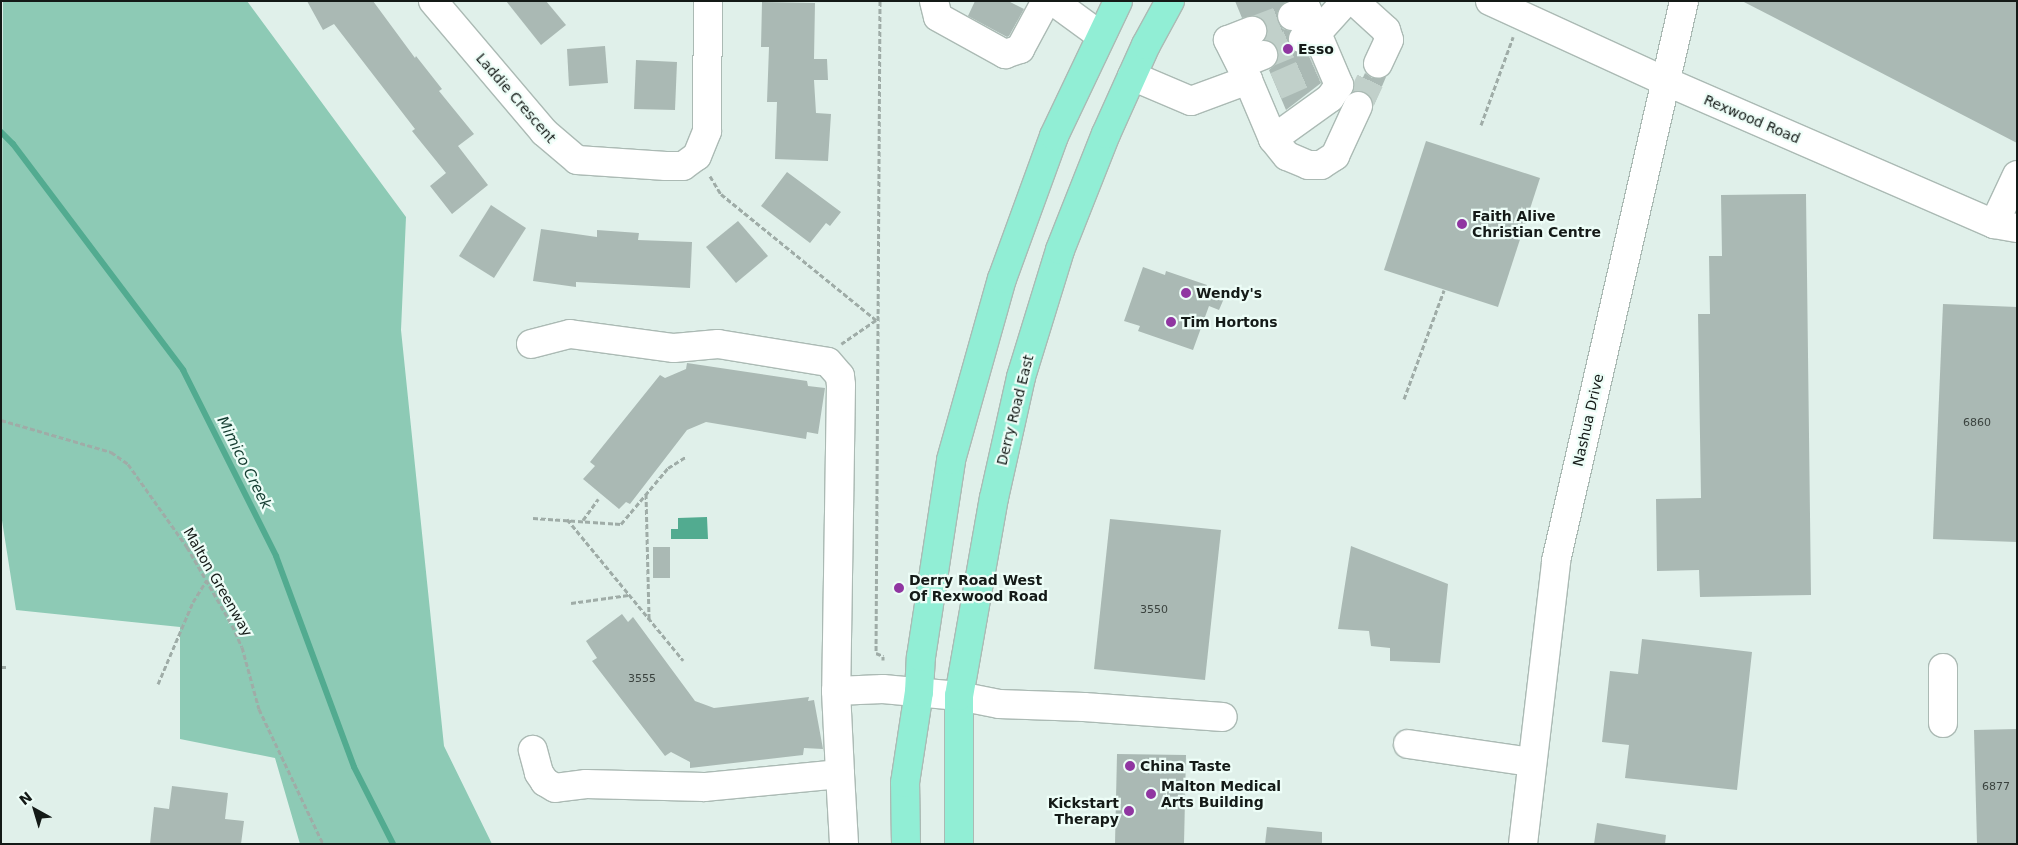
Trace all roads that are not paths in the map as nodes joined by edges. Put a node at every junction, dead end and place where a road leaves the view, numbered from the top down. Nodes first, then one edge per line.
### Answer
1 (433, 1) edge
2 (708, 1) edge
3 (934, 1) edge
4 (1046, 1) edge
5 (1053, 1) edge
6 (1118, 1) edge
7 (1170, 1) edge
8 (1346, 1) edge
9 (1354, 1) edge
10 (1490, 1) edge
11 (1684, 1) edge
12 (1101, 36) junction
13 (1378, 64) tunnel mouth
14 (1132, 76) junction
15 (1664, 81) junction
16 (1358, 106) tunnel mouth
17 (1273, 139) junction
18 (2017, 175) edge
19 (2005, 226) edge
20 (531, 344) dead end
21 (1943, 668) dead end
22 (836, 691) junction
23 (919, 692) junction
24 (959, 696) junction
25 (1223, 717) dead end
26 (1944, 723) dead end
27 (1408, 744) dead end
28 (533, 750) dead end
29 (1532, 762) junction
30 (840, 774) junction
31 (838, 844) edge
32 (844, 844) edge
33 (906, 844) edge
34 (959, 844) edge
35 (1523, 844) edge

1 - 2 street, Laddie Crescent
3 - 4 street
5 - 12 street
6 - 12 main road
7 - 14 main road, Derry Road East
8 - 17 street
9 - 13 street
10 - 15 street, Rexwood Road
11 - 15 street, Nashua Drive
12 - 23 main road
14 - 17 street
14 - 24 main road, Derry Road East
15 - 19 street, Rexwood Road
15 - 29 street, Nashua Drive
16 - 17 street
18 - 19 street
20 - 22 street
21 - 26 street
22 - 23 street
22 - 30 street
23 - 24 street
23 - 33 main road
24 - 25 street
24 - 34 main road, Derry Road East
27 - 29 street
28 - 30 street
29 - 35 street, Nashua Drive
30 - 32 street
31 - 32 street

